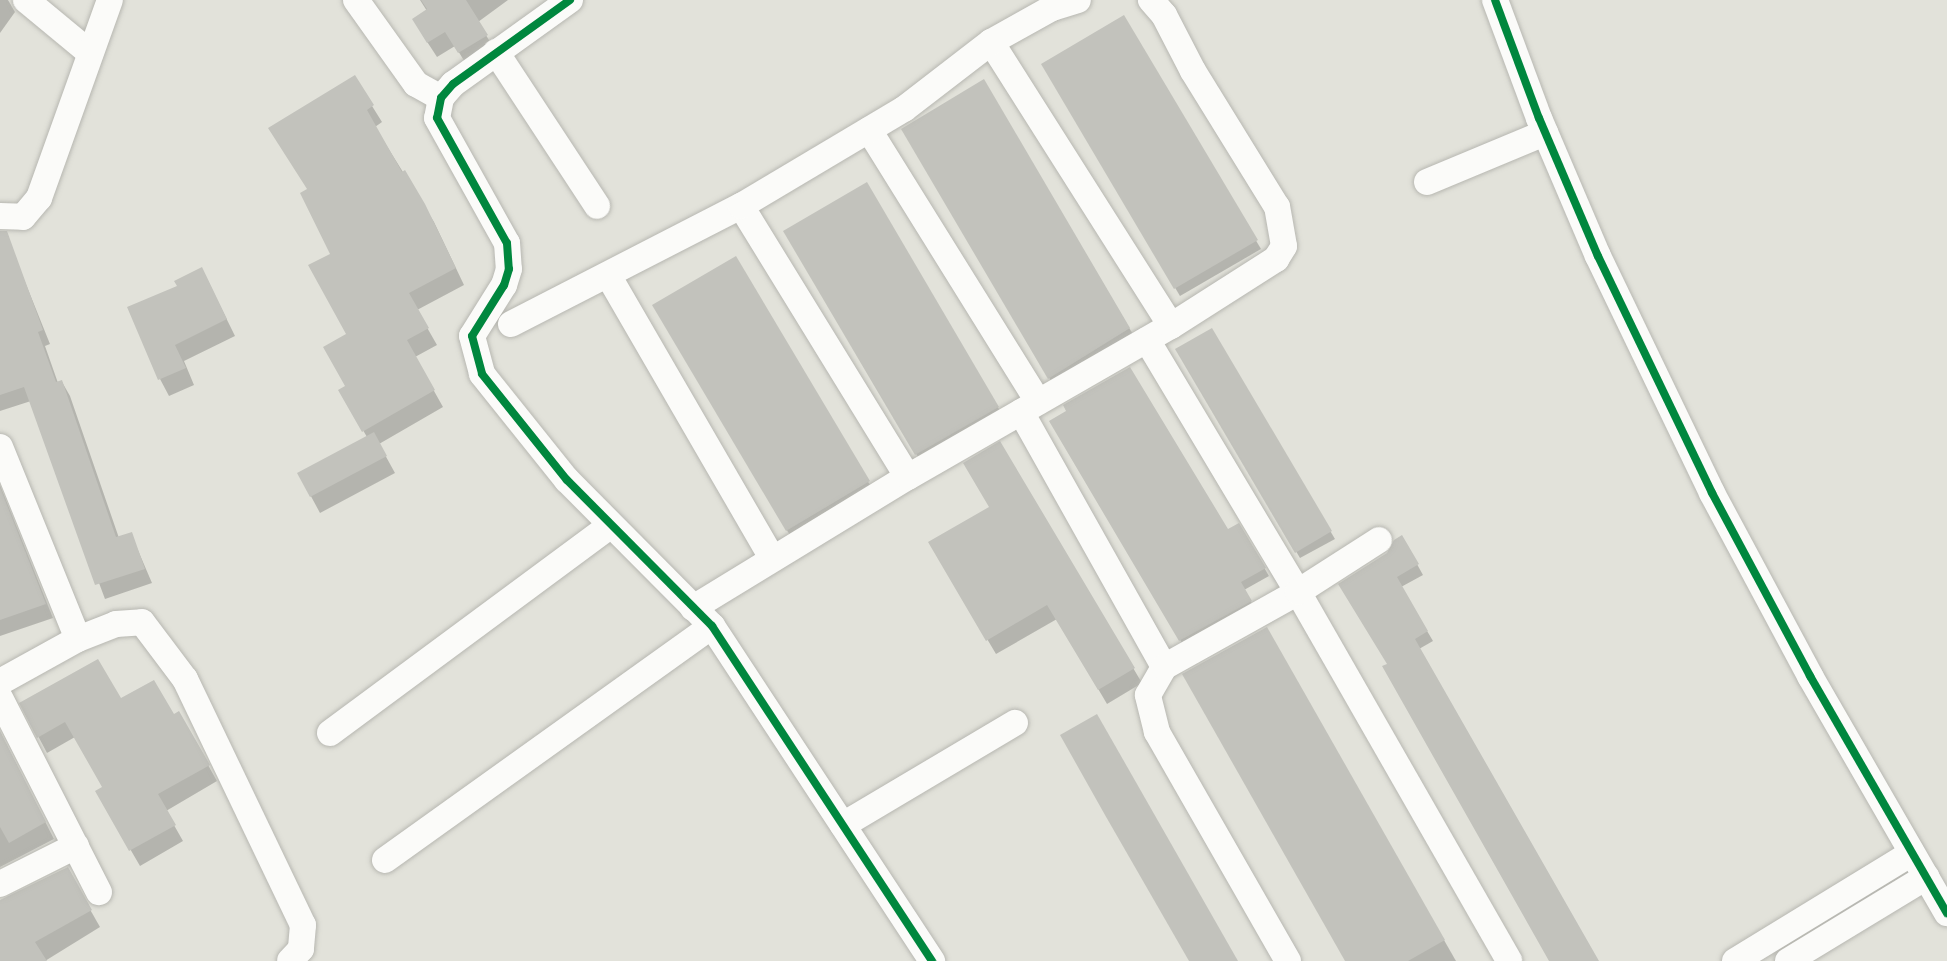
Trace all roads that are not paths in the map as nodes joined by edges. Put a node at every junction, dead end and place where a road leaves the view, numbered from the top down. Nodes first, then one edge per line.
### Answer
1 (26, 0) edge
2 (110, 0) edge
3 (356, 0) edge
4 (570, 0) edge
5 (1078, 0) edge
6 (1151, 0) edge
7 (1495, 0) edge
8 (1050, 4) edge
9 (991, 42) junction
10 (496, 52) junction
11 (90, 53) junction
12 (441, 98) junction
13 (869, 130) junction
14 (1545, 133) junction
15 (1427, 182) dead end
16 (597, 206) dead end
17 (741, 206) junction
18 (0, 216) edge
19 (608, 275) junction
20 (512, 324) dead end
21 (1171, 326) junction
22 (1147, 340) junction
23 (1029, 407) junction
24 (0, 447) edge
25 (908, 477) junction
26 (610, 526) junction
27 (1379, 540) dead end
28 (772, 558) junction
29 (1298, 592) junction
30 (693, 608) junction
31 (712, 626) junction
32 (78, 639) junction
33 (1164, 667) junction
34 (0, 682) edge
35 (0, 698) edge
36 (1015, 723) dead end
37 (330, 733) dead end
38 (843, 825) junction
39 (76, 846) junction
40 (1912, 853) junction
41 (385, 860) dead end
42 (1926, 877) junction
43 (0, 884) edge
44 (99, 892) dead end
45 (1947, 912) edge
46 (290, 961) edge
47 (932, 961) edge
48 (1288, 961) edge
49 (1509, 961) edge
50 (1735, 961) edge
51 (1788, 961) edge

1 - 11 street
2 - 11 street
3 - 12 street
4 - 10 street
5 - 8 street
6 - 21 street
7 - 14 street
8 - 9 street
9 - 13 street
9 - 21 street
10 - 12 street
10 - 16 street
11 - 18 street
12 - 26 street
13 - 17 street
13 - 23 street
14 - 15 street
14 - 40 street
17 - 19 street
17 - 25 street
19 - 20 street
19 - 28 street
21 - 22 street
22 - 23 street
22 - 29 street
23 - 25 street
23 - 33 street
24 - 32 street
25 - 28 street
26 - 30 street
26 - 37 street
27 - 29 street
28 - 30 street
29 - 33 street
29 - 49 street
30 - 31 street
31 - 38 street
31 - 41 street
32 - 34 street
32 - 46 street
33 - 48 street
35 - 39 street
36 - 38 street
38 - 47 street
39 - 43 street
39 - 44 street
40 - 42 street
40 - 50 street
42 - 45 street
42 - 51 street

